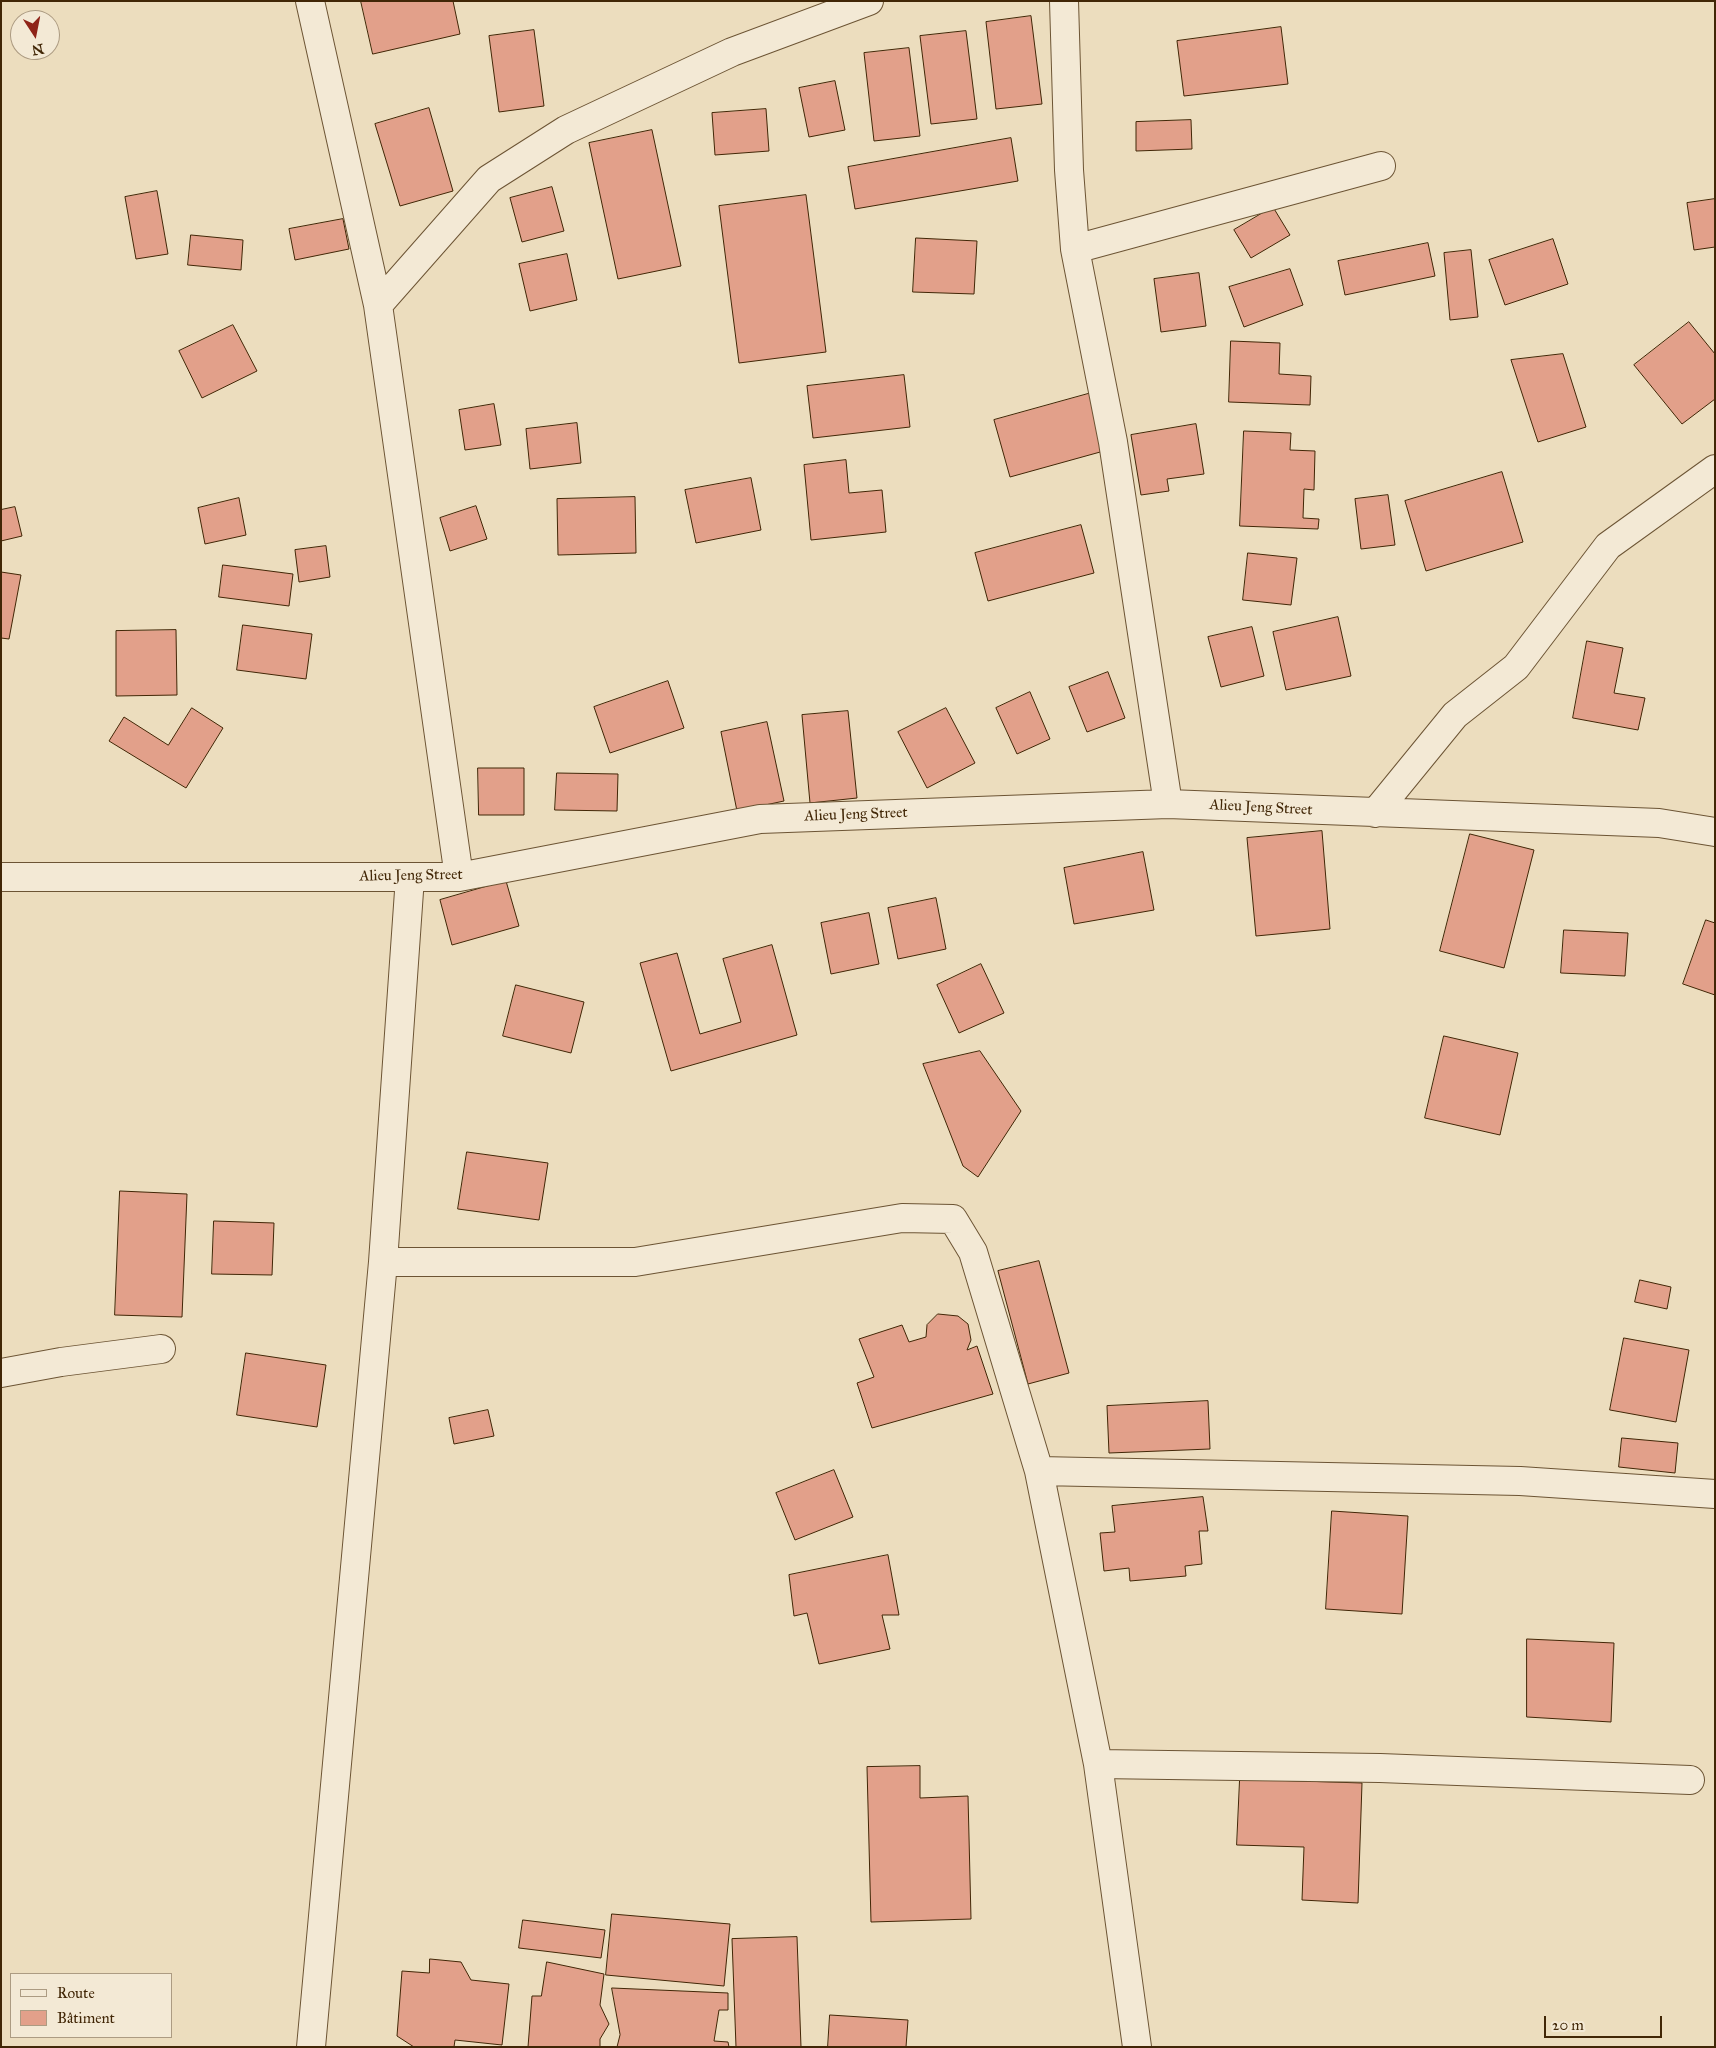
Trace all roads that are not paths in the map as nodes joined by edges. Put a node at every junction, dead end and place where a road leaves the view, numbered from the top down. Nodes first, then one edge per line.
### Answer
1 (310, 1) edge
2 (869, 1) edge
3 (1064, 1) edge
4 (1381, 166) dead end
5 (1075, 250) junction
6 (378, 305) junction
7 (1715, 469) edge
8 (1168, 804) junction
9 (1376, 813) junction
10 (1715, 832) edge
11 (1, 877) edge
12 (410, 877) junction
13 (459, 877) junction
14 (382, 1262) junction
15 (161, 1348) dead end
16 (1, 1373) edge
17 (1039, 1471) junction
18 (1715, 1494) edge
19 (1098, 1764) junction
20 (1690, 1780) dead end
21 (311, 2047) edge
22 (1137, 2047) edge

1 - 6 street
2 - 6 street
3 - 5 street
4 - 5 street
5 - 8 street
6 - 13 street
7 - 9 street
8 - 9 street, Alieu Jeng Street
8 - 13 street, Alieu Jeng Street
9 - 10 street, Alieu Jeng Street
11 - 12 street, Alieu Jeng Street
12 - 13 street, Alieu Jeng Street
12 - 14 street
14 - 17 street
14 - 21 street
15 - 16 street
17 - 18 street
17 - 19 street
19 - 20 street
19 - 22 street

